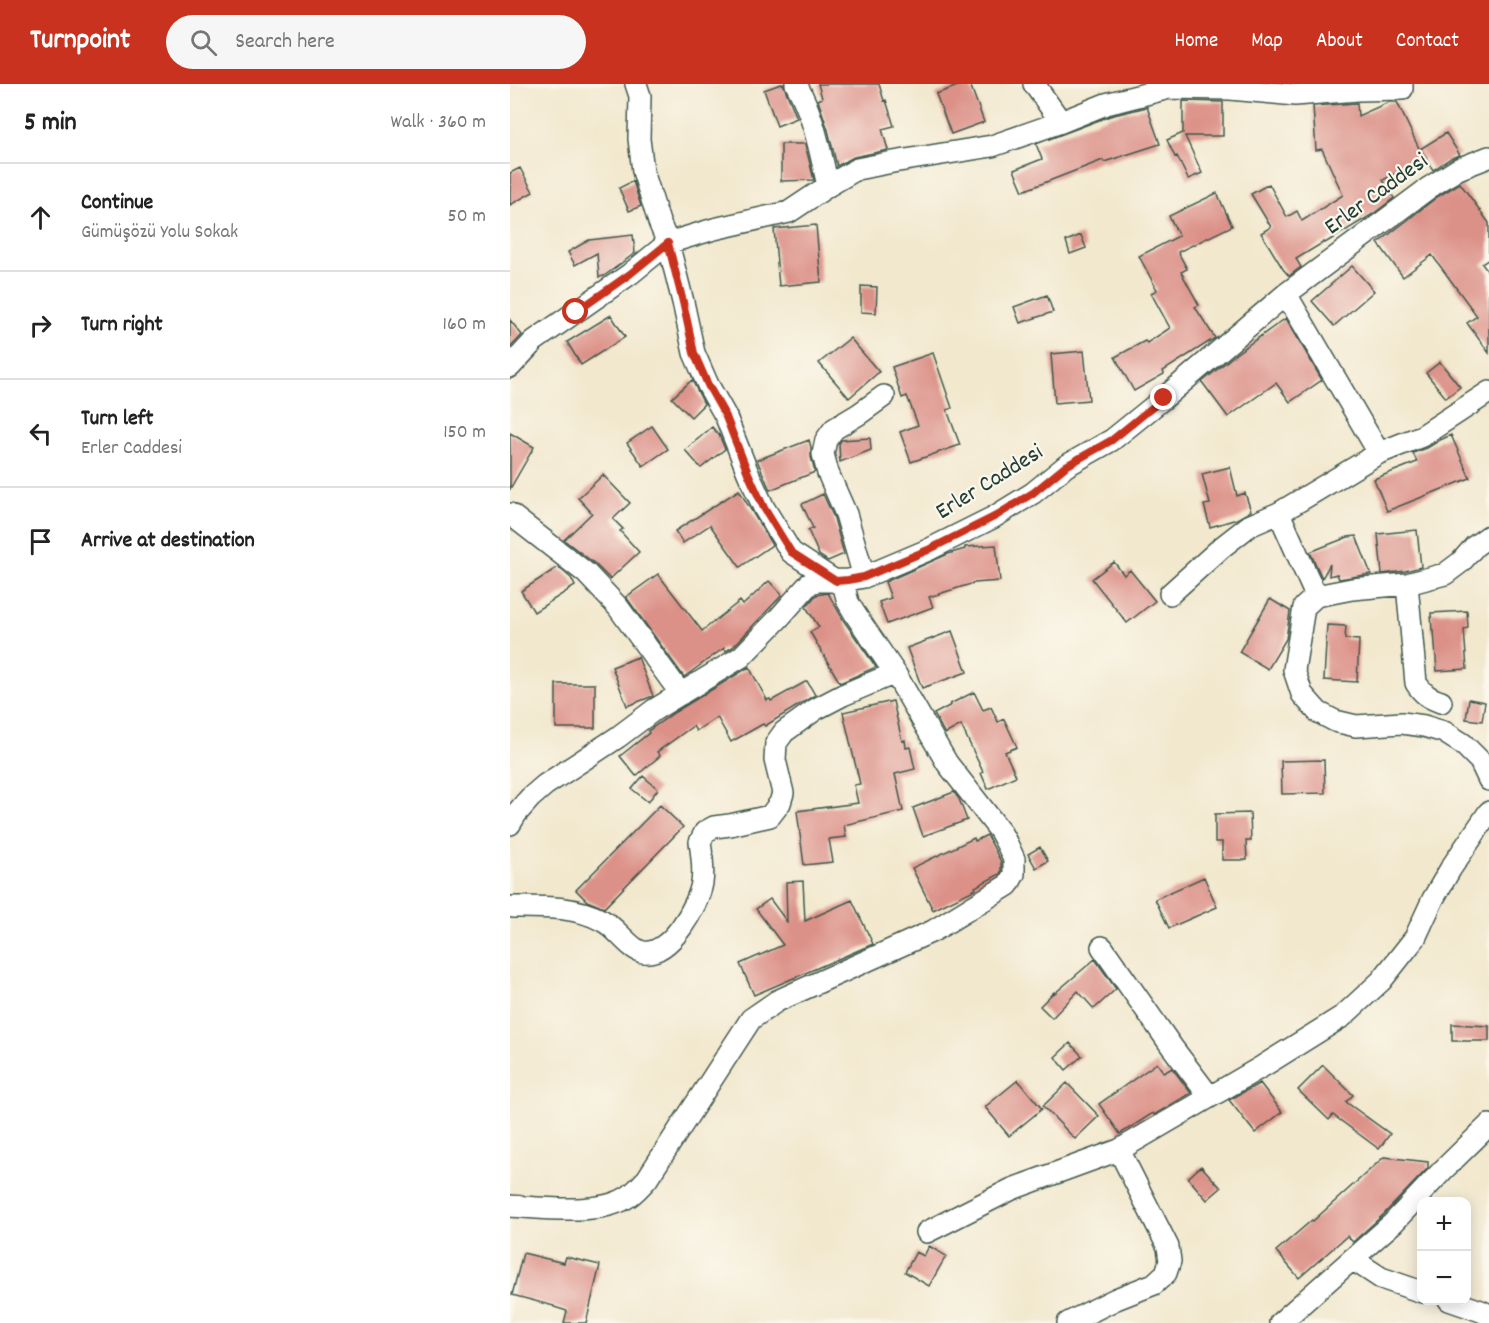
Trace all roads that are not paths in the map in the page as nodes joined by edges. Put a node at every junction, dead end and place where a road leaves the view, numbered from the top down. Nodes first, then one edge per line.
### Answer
1 (636, 84) edge
2 (796, 84) edge
3 (1034, 84) edge
4 (1402, 87) edge
5 (1061, 122) junction
6 (1489, 157) edge
7 (828, 186) junction
8 (668, 243) junction
9 (1286, 294) junction
10 (510, 368) edge
11 (1489, 392) edge
12 (884, 396) dead end
13 (1379, 453) junction
14 (1279, 513) junction
15 (510, 514) edge
16 (1489, 536) edge
17 (864, 577) junction
18 (836, 581) junction
19 (1407, 584) junction
20 (1170, 594) dead end
21 (1316, 596) junction
22 (895, 673) junction
23 (681, 694) junction
24 (1441, 702) dead end
25 (1489, 780) edge
26 (1489, 812) edge
27 (510, 824) edge
28 (511, 905) edge
29 (1102, 947) dead end
30 (1209, 1096) junction
31 (1489, 1125) edge
32 (1119, 1150) junction
33 (510, 1206) edge
34 (927, 1232) dead end
35 (1352, 1259) junction
36 (1417, 1290) edge
37 (1464, 1305) edge
38 (1489, 1316) edge
39 (1068, 1323) edge
40 (1280, 1323) edge

1 - 8 street
2 - 7 street
3 - 5 street
4 - 5 street
5 - 7 street
6 - 9 street, Erler Caddesi
7 - 8 street
8 - 10 street
8 - 18 street
9 - 13 street
9 - 17 street, Erler Caddesi
11 - 13 street
12 - 17 street
13 - 14 street
14 - 20 street
14 - 21 street
15 - 23 street
16 - 19 street
17 - 18 street, Erler Caddesi
18 - 22 street
18 - 23 street, Erler Caddesi
19 - 21 street
19 - 24 street
21 - 25 street
22 - 28 street
22 - 33 street
23 - 27 street, Erler Caddesi
26 - 30 street
29 - 30 street
30 - 32 street
31 - 35 street
32 - 34 street
32 - 39 street
35 - 36 street
35 - 40 street
37 - 38 street

